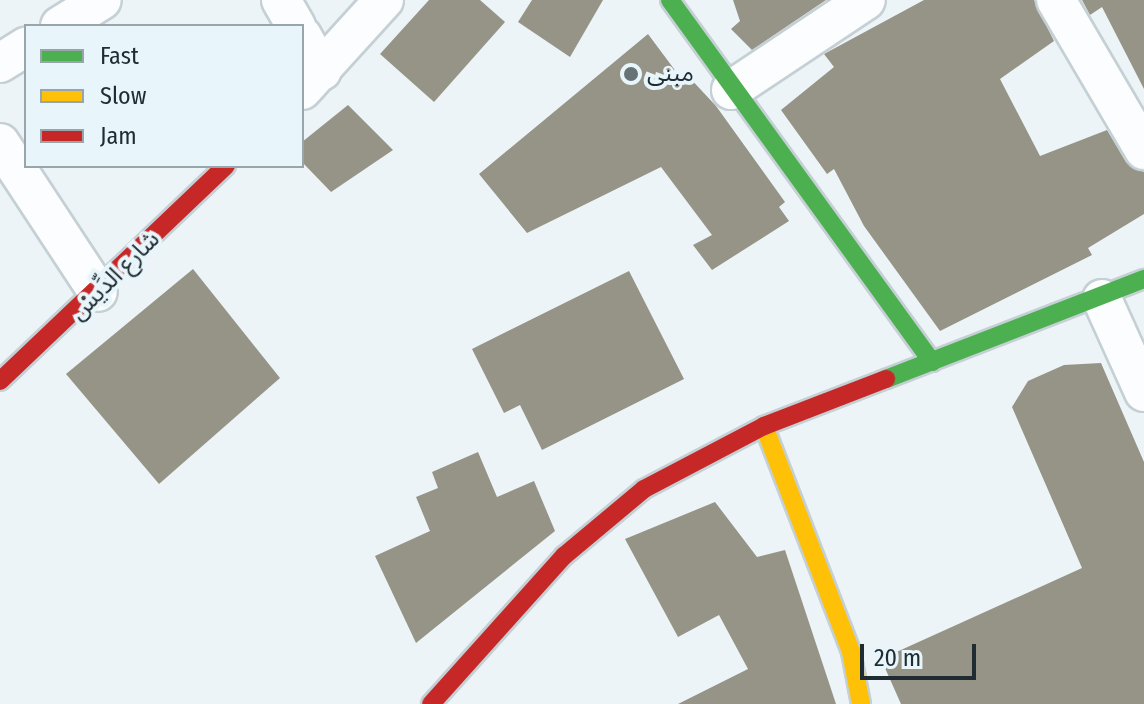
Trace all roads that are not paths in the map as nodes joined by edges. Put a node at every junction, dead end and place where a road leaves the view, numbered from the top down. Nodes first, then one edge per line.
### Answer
1 (102, 0) edge
2 (281, 0) edge
3 (384, 0) edge
4 (670, 0) edge
5 (1056, 0) edge
6 (849, 5) edge
7 (63, 24) edge
8 (295, 24) edge
9 (304, 45) edge
10 (24, 48) edge
11 (0, 63) edge
12 (312, 80) edge
13 (731, 90) junction
14 (0, 143) edge
15 (1144, 150) edge
16 (224, 168) edge
17 (1144, 279) edge
18 (98, 292) junction
19 (1102, 299) junction
20 (932, 362) junction
21 (0, 381) edge
22 (1144, 392) edge
23 (764, 426) junction
24 (431, 704) edge
25 (861, 704) edge

1 - 7 street
2 - 8 street
3 - 12 street
4 - 13 street
5 - 15 street
6 - 13 street
9 - 12 street
10 - 11 street
13 - 20 street
14 - 18 street
16 - 18 street, شارع الدِّيسْ
17 - 19 street
18 - 21 street, شارع الدِّيسْ
19 - 20 street
19 - 22 street
20 - 23 street
23 - 24 street
23 - 25 street

